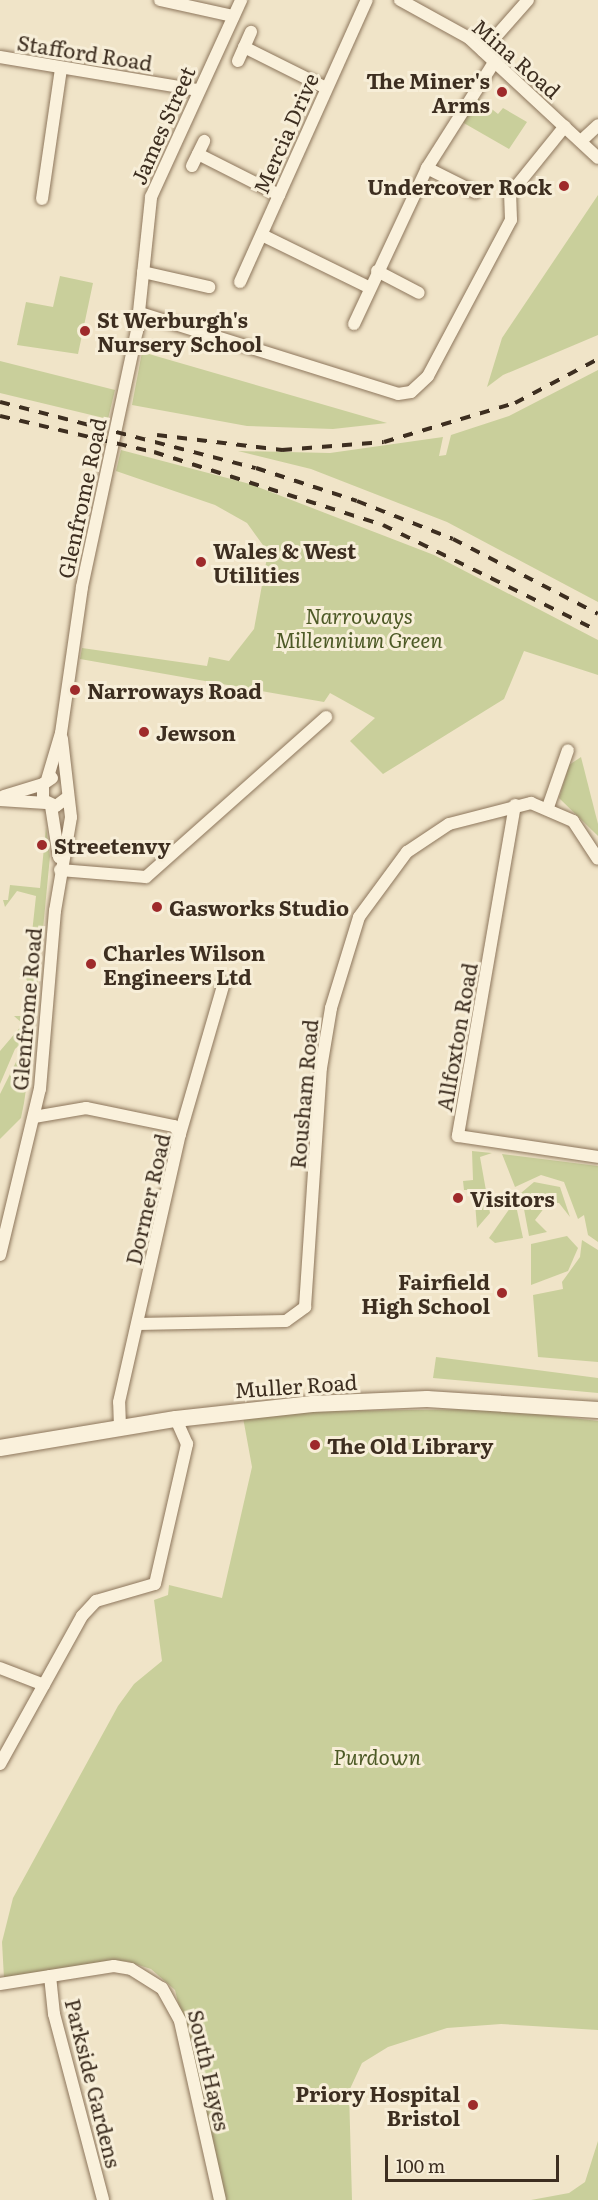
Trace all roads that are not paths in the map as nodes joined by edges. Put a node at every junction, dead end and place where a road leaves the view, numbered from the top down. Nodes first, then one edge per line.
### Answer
1 (163, 0) edge
2 (241, 0) edge
3 (367, 0) edge
4 (400, 0) edge
5 (528, 0) edge
6 (233, 16) junction
7 (251, 32) dead end
8 (244, 47) junction
9 (483, 51) junction
10 (0, 57) edge
11 (237, 61) dead end
12 (495, 61) junction
13 (62, 68) junction
14 (326, 88) junction
15 (198, 90) junction
16 (598, 125) edge
17 (565, 126) junction
18 (204, 141) dead end
19 (581, 141) junction
20 (598, 158) edge
21 (427, 168) junction
22 (475, 192) dead end
23 (279, 195) junction
24 (42, 199) dead end
25 (262, 235) junction
26 (376, 270) junction
27 (143, 272) junction
28 (240, 282) dead end
29 (209, 287) dead end
30 (368, 287) junction
31 (418, 293) dead end
32 (140, 313) junction
33 (354, 324) dead end
34 (326, 717) dead end
35 (61, 733) junction
36 (568, 750) dead end
37 (45, 782) junction
38 (68, 792) junction
39 (0, 799) edge
40 (49, 805) junction
41 (515, 805) junction
42 (548, 807) junction
43 (598, 859) edge
44 (60, 870) junction
45 (225, 983) dead end
46 (34, 1117) junction
47 (180, 1134) junction
48 (598, 1157) edge
49 (4, 1222) edge
50 (0, 1254) edge
51 (138, 1324) junction
52 (598, 1410) edge
53 (176, 1419) junction
54 (120, 1427) junction
55 (0, 1448) edge
56 (0, 1668) edge
57 (44, 1685) junction
58 (0, 1764) edge
59 (50, 1976) junction
60 (0, 1984) edge
61 (103, 2200) edge
62 (220, 2200) edge

1 - 6 street
2 - 6 street, James Street
3 - 14 street, Mercia Drive
4 - 9 street, Mina Road
5 - 9 street
6 - 15 street, James Street
7 - 8 street
8 - 11 street
8 - 14 street
9 - 12 street, Mina Road
10 - 13 street, Stafford Road
12 - 17 street, Mina Road
12 - 21 street
13 - 15 street, Stafford Road
13 - 24 street
14 - 23 street, Mercia Drive
15 - 27 street, James Street
16 - 19 street
17 - 19 street, Mina Road
17 - 32 street
18 - 23 street
19 - 20 street, Mina Road
21 - 22 street
21 - 26 street
23 - 25 street, Mercia Drive
25 - 28 street, Mercia Drive
25 - 30 street
26 - 30 street
26 - 31 street
27 - 29 street
27 - 32 street, Glenfrome Road
30 - 33 street
32 - 35 street, Glenfrome Road
34 - 44 street
35 - 37 street, Glenfrome Road
35 - 38 street, Glenfrome Road
36 - 42 street
37 - 38 street
37 - 39 street
37 - 40 street, Glenfrome Road
38 - 40 street
38 - 44 street, Glenfrome Road
39 - 40 street
40 - 44 street, Glenfrome Road
41 - 42 street
41 - 48 street, Allfoxton Road
41 - 51 street, Rousham Road
42 - 43 street
44 - 46 street, Glenfrome Road
45 - 47 street, Dormer Road
46 - 47 street
46 - 49 street, Glenfrome Road
47 - 51 street, Dormer Road
49 - 50 street, Glenfrome Road
51 - 54 street, Dormer Road
52 - 53 main road, Muller Road
53 - 54 main road, Muller Road
53 - 57 street
54 - 55 main road, Muller Road
56 - 57 street
57 - 58 street
59 - 60 street
59 - 61 street, Parkside Gardens
59 - 62 street, South Hayes

